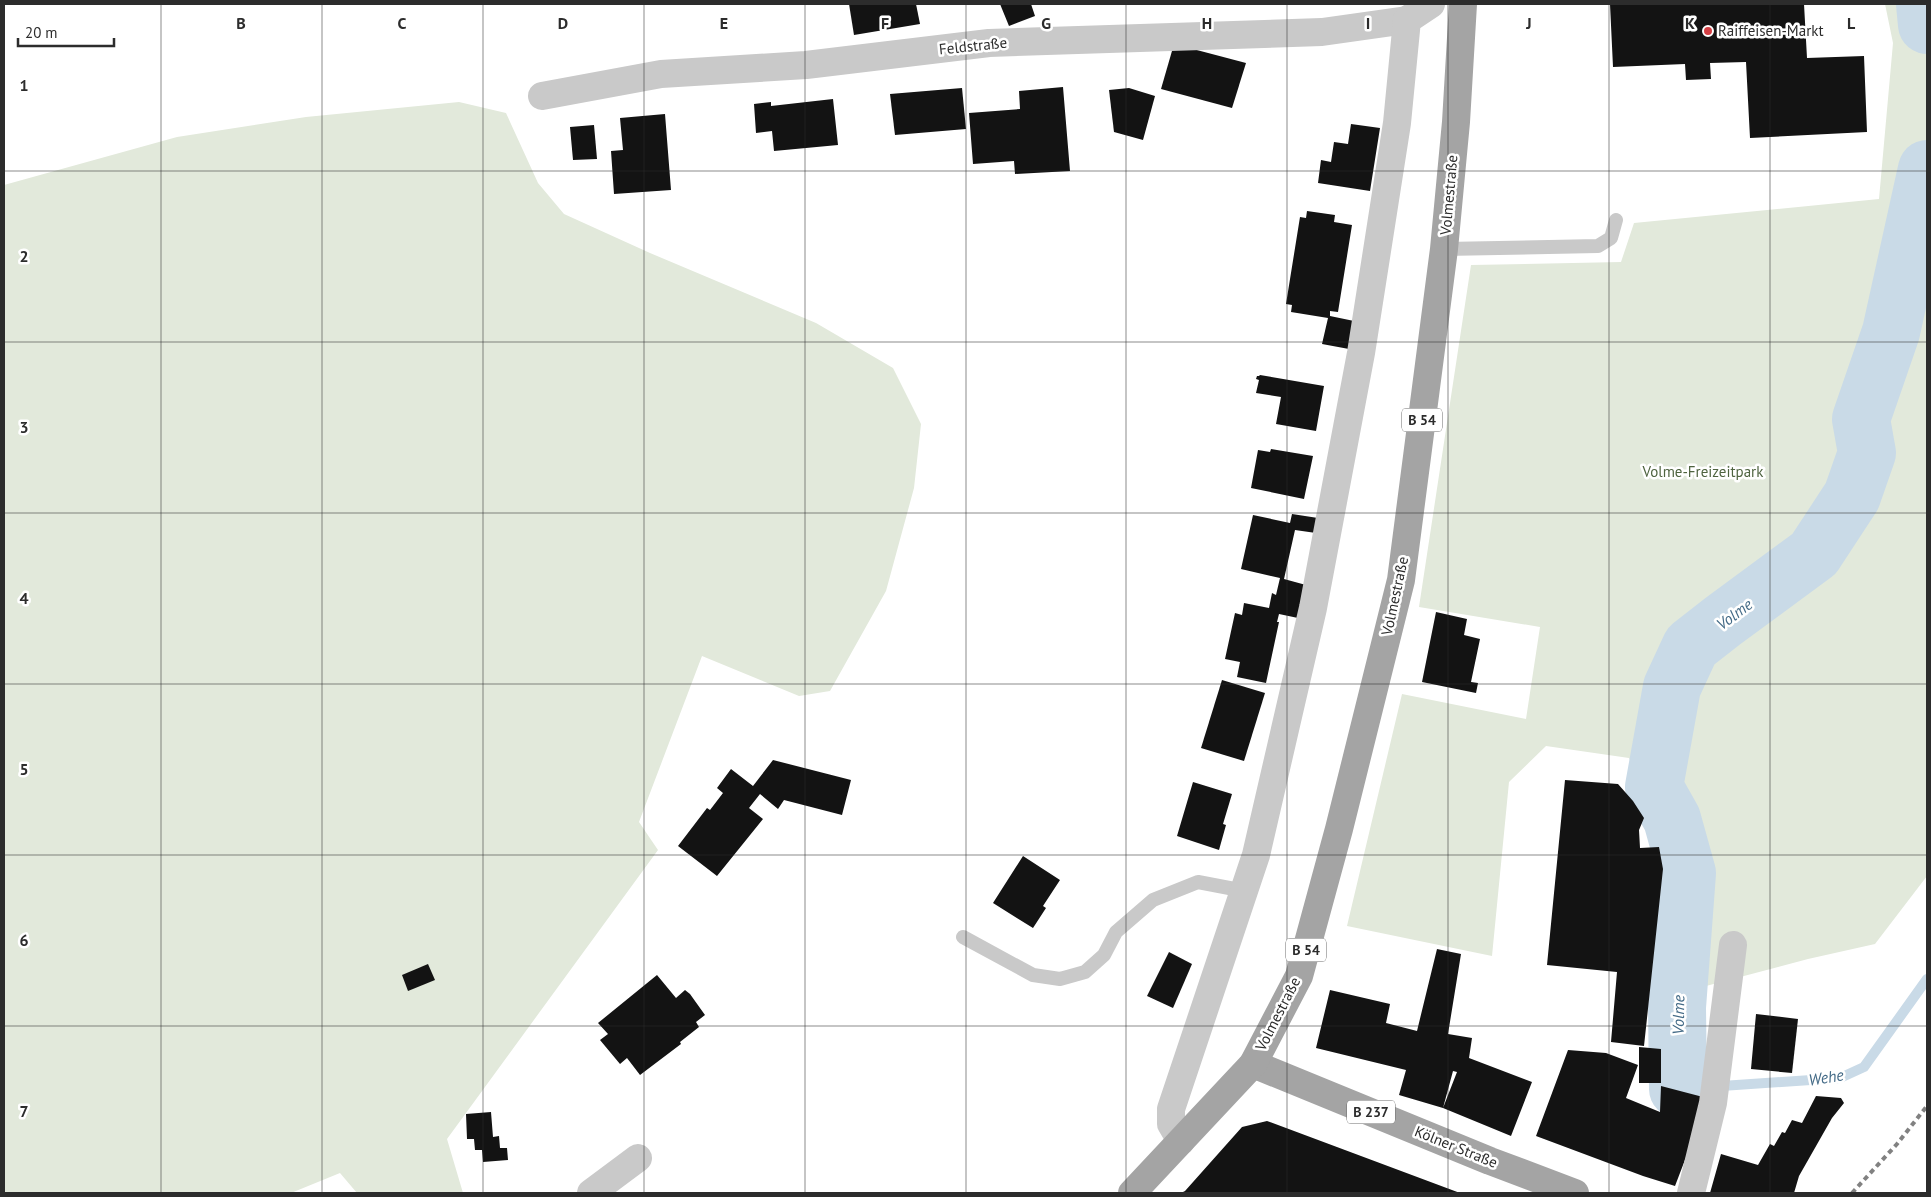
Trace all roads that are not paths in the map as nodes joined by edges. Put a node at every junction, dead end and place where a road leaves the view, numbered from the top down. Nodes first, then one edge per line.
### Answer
1 (1431, 4) edge
2 (1463, 4) edge
3 (1407, 20) junction
4 (542, 96) dead end
5 (1616, 220) dead end
6 (1444, 250) junction
7 (1244, 891) junction
8 (963, 937) dead end
9 (1733, 945) dead end
10 (1253, 1064) junction
11 (1181, 1141) junction
12 (638, 1158) dead end
13 (591, 1193) edge
14 (1132, 1193) edge
15 (1575, 1193) edge
16 (1692, 1193) edge

1 - 3 street
2 - 6 main road, Volmestraße / B 54
3 - 4 street, Feldstraße
3 - 7 street
5 - 6 lane
6 - 10 main road, Volmestraße / B 54
7 - 8 lane
7 - 11 street
9 - 16 street
10 - 11 main road, Volmestraße / B 54
10 - 15 main road, Kölner Straße / B 237
11 - 14 main road, Volmestraße / B 54
12 - 13 street

